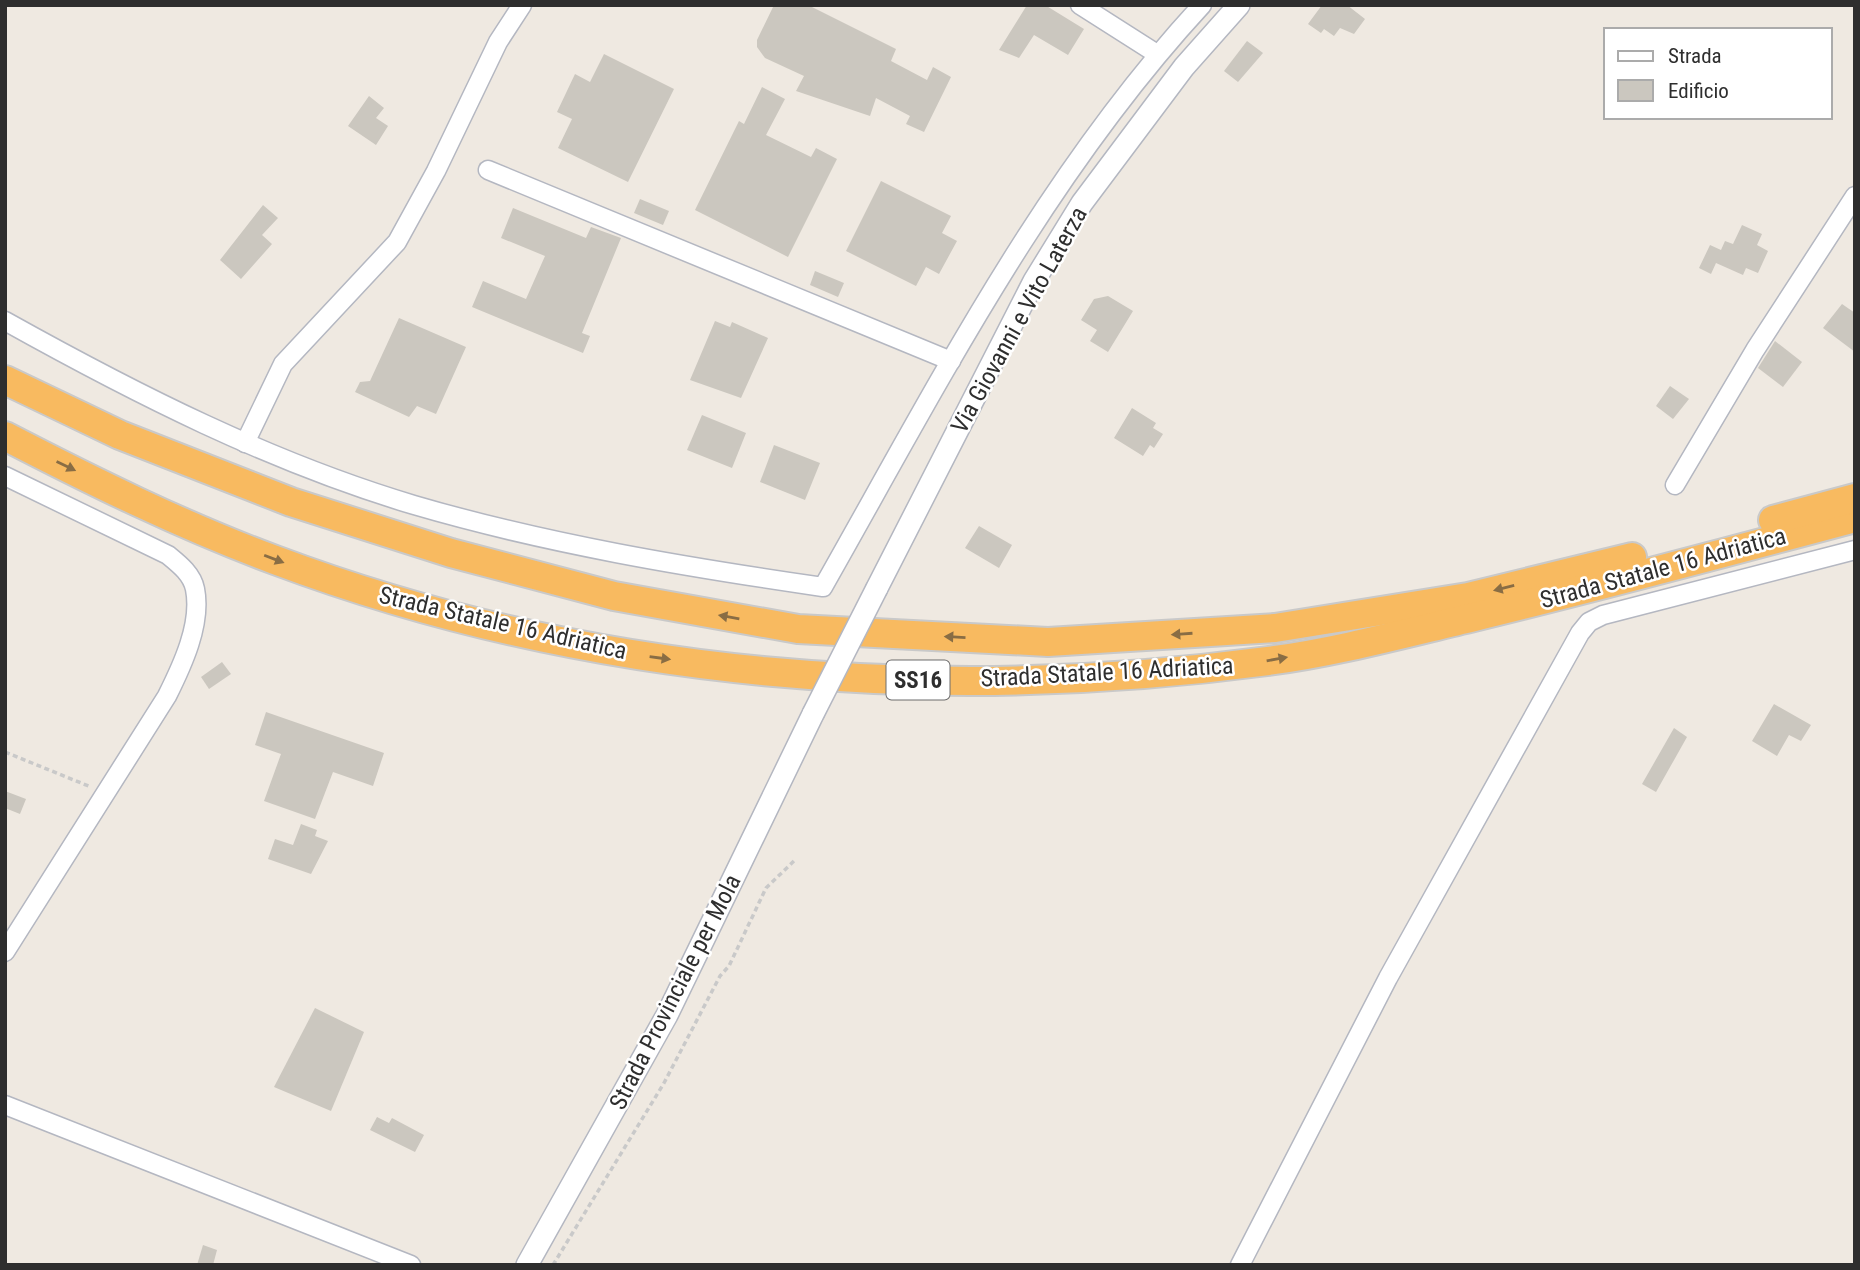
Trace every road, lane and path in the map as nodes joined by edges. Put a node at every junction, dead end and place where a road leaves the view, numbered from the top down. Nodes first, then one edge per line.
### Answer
1 (522, 5) edge
2 (1080, 5) edge
3 (1202, 5) edge
4 (1239, 5) edge
5 (1157, 54) junction
6 (488, 170) dead end
7 (1855, 196) edge
8 (5, 321) edge
9 (951, 361) junction
10 (5, 380) edge
11 (5, 436) edge
12 (245, 443) junction
13 (5, 476) edge
14 (1675, 485) dead end
15 (1855, 498) edge
16 (1855, 518) edge
17 (1855, 550) edge
18 (813, 714) joint
19 (5, 752) edge
20 (106, 793) junction
21 (794, 862) dead end
22 (5, 952) edge
23 (5, 1105) edge
24 (411, 1265) edge
25 (527, 1265) edge
26 (554, 1265) edge
27 (1240, 1265) edge

1 - 12 street
2 - 5 street
3 - 5 street
4 - 18 street, Via Giovanni e Vito Laterza, bridge
5 - 9 street
6 - 9 street
7 - 14 street
8 - 12 street
9 - 12 street
15 -> 10 highway, Strada Statale 16 Adriatica / SS16
11 -> 16 highway, Strada Statale 16 Adriatica / SS16
13 - 20 street
17 - 27 street
18 - 25 street, Strada Provinciale per Mola
19 - 20 path
20 - 22 street
21 - 26 path
23 - 24 street

